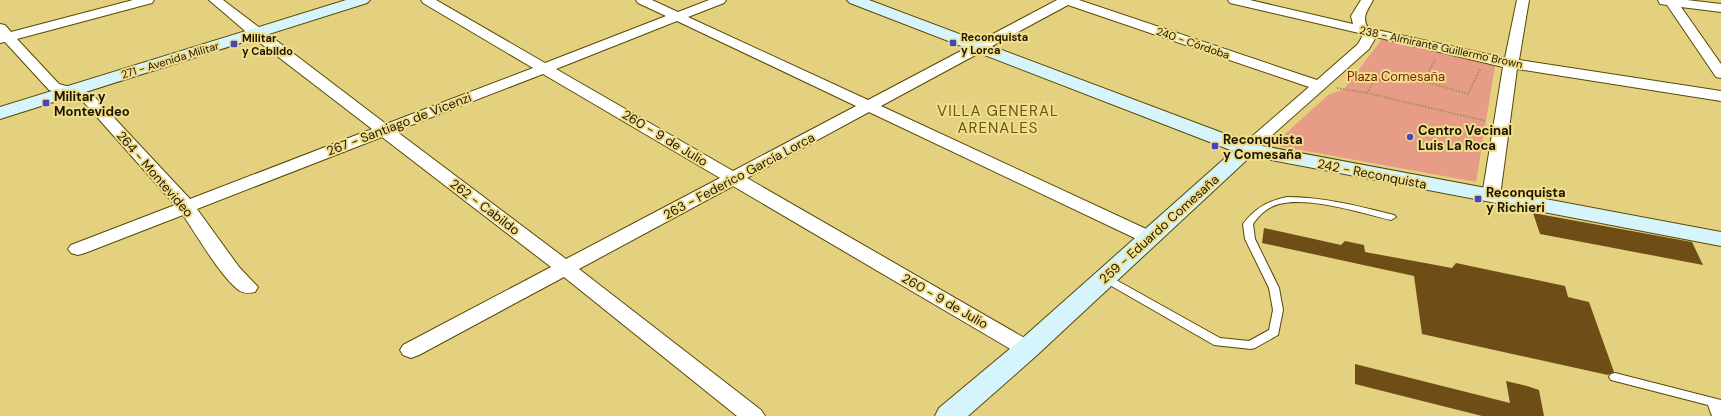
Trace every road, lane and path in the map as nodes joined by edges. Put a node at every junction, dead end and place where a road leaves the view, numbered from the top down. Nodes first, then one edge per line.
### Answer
1 (148, 0) edge
2 (215, 0) edge
3 (362, 0) edge
4 (427, 0) edge
5 (642, 0) edge
6 (720, 0) edge
7 (855, 0) edge
8 (1067, 0) edge
9 (1234, 0) edge
10 (1367, 0) edge
11 (1523, 0) edge
12 (1666, 1) edge
13 (1721, 8) edge
14 (678, 17) junction
15 (1364, 30) junction
16 (256, 33) junction
17 (3, 35) edge
18 (978, 48) junction
19 (1436, 57) dead end
20 (1511, 63) junction
21 (546, 68) junction
22 (1480, 68) dead end
23 (1721, 74) edge
24 (1423, 82) junction
25 (1318, 85) junction
26 (69, 92) junction
27 (1367, 93) junction
28 (1721, 96) edge
29 (869, 106) junction
30 (0, 113) edge
31 (1502, 125) junction
32 (384, 130) junction
33 (1247, 150) junction
34 (733, 179) junction
35 (1491, 196) junction
36 (186, 206) junction
37 (1391, 217) dead end
38 (1150, 238) junction
39 (1721, 239) edge
40 (78, 249) dead end
41 (565, 268) junction
42 (1105, 278) junction
43 (248, 287) dead end
44 (1027, 349) junction
45 (411, 350) dead end
46 (1615, 377) dead end
47 (1717, 403) edge
48 (753, 416) edge
49 (949, 416) edge
50 (1718, 416) edge

1 - 17 street
2 - 16 street, 262 - Cabildo
3 - 16 street, 271 - Avenida Militar
4 - 21 street, 260 - 9 de Julio
5 - 14 street
6 - 14 street, 267 - Santiago de Vicenzi
7 - 18 street, 242 - Reconquista
8 - 18 street, 263 - Federico García Lorca
8 - 25 street, 240 - Córdoba
9 - 15 street, 238 - Almirante Guillermo Brown
10 - 15 street, 259 - Eduardo Comesaña
11 - 20 street
12 - 13 street
12 - 23 street
14 - 21 street, 267 - Santiago de Vicenzi
14 - 29 street
15 - 20 street, 238 - Almirante Guillermo Brown
15 - 25 street, 259 - Eduardo Comesaña
16 - 26 street, 271 - Avenida Militar
16 - 32 street, 262 - Cabildo
17 - 26 street, 264 - Montevideo
18 - 29 street, 263 - Federico García Lorca
18 - 33 street, 242 - Reconquista
19 - 24 path
20 - 28 street, 238 - Almirante Guillermo Brown
20 - 31 street
21 - 32 street, 267 - Santiago de Vicenzi
21 - 34 street, 260 - 9 de Julio
22 - 24 path
24 - 27 path
25 - 27 path
25 - 33 street, 259 - Eduardo Comesaña
26 - 30 street, 271 - Avenida Militar
26 - 36 street, 264 - Montevideo
27 - 31 path
29 - 34 street, 263 - Federico García Lorca
29 - 38 street
31 - 35 street
32 - 36 street, 267 - Santiago de Vicenzi
32 - 41 street, 262 - Cabildo
33 - 35 street, 242 - Reconquista
33 - 38 street, 259 - Eduardo Comesaña
34 - 41 street, 263 - Federico García Lorca
34 - 44 street, 260 - 9 de Julio
35 - 39 street, 242 - Reconquista
36 - 40 street, 267 - Santiago de Vicenzi
36 - 43 street, 264 - Montevideo
37 - 42 lane
38 - 42 street, 259 - Eduardo Comesaña
41 - 45 street, 263 - Federico García Lorca
41 - 48 street, 262 - Cabildo
42 - 44 street, 259 - Eduardo Comesaña
44 - 49 street, 259 - Eduardo Comesaña
46 - 47 lane
47 - 50 lane

